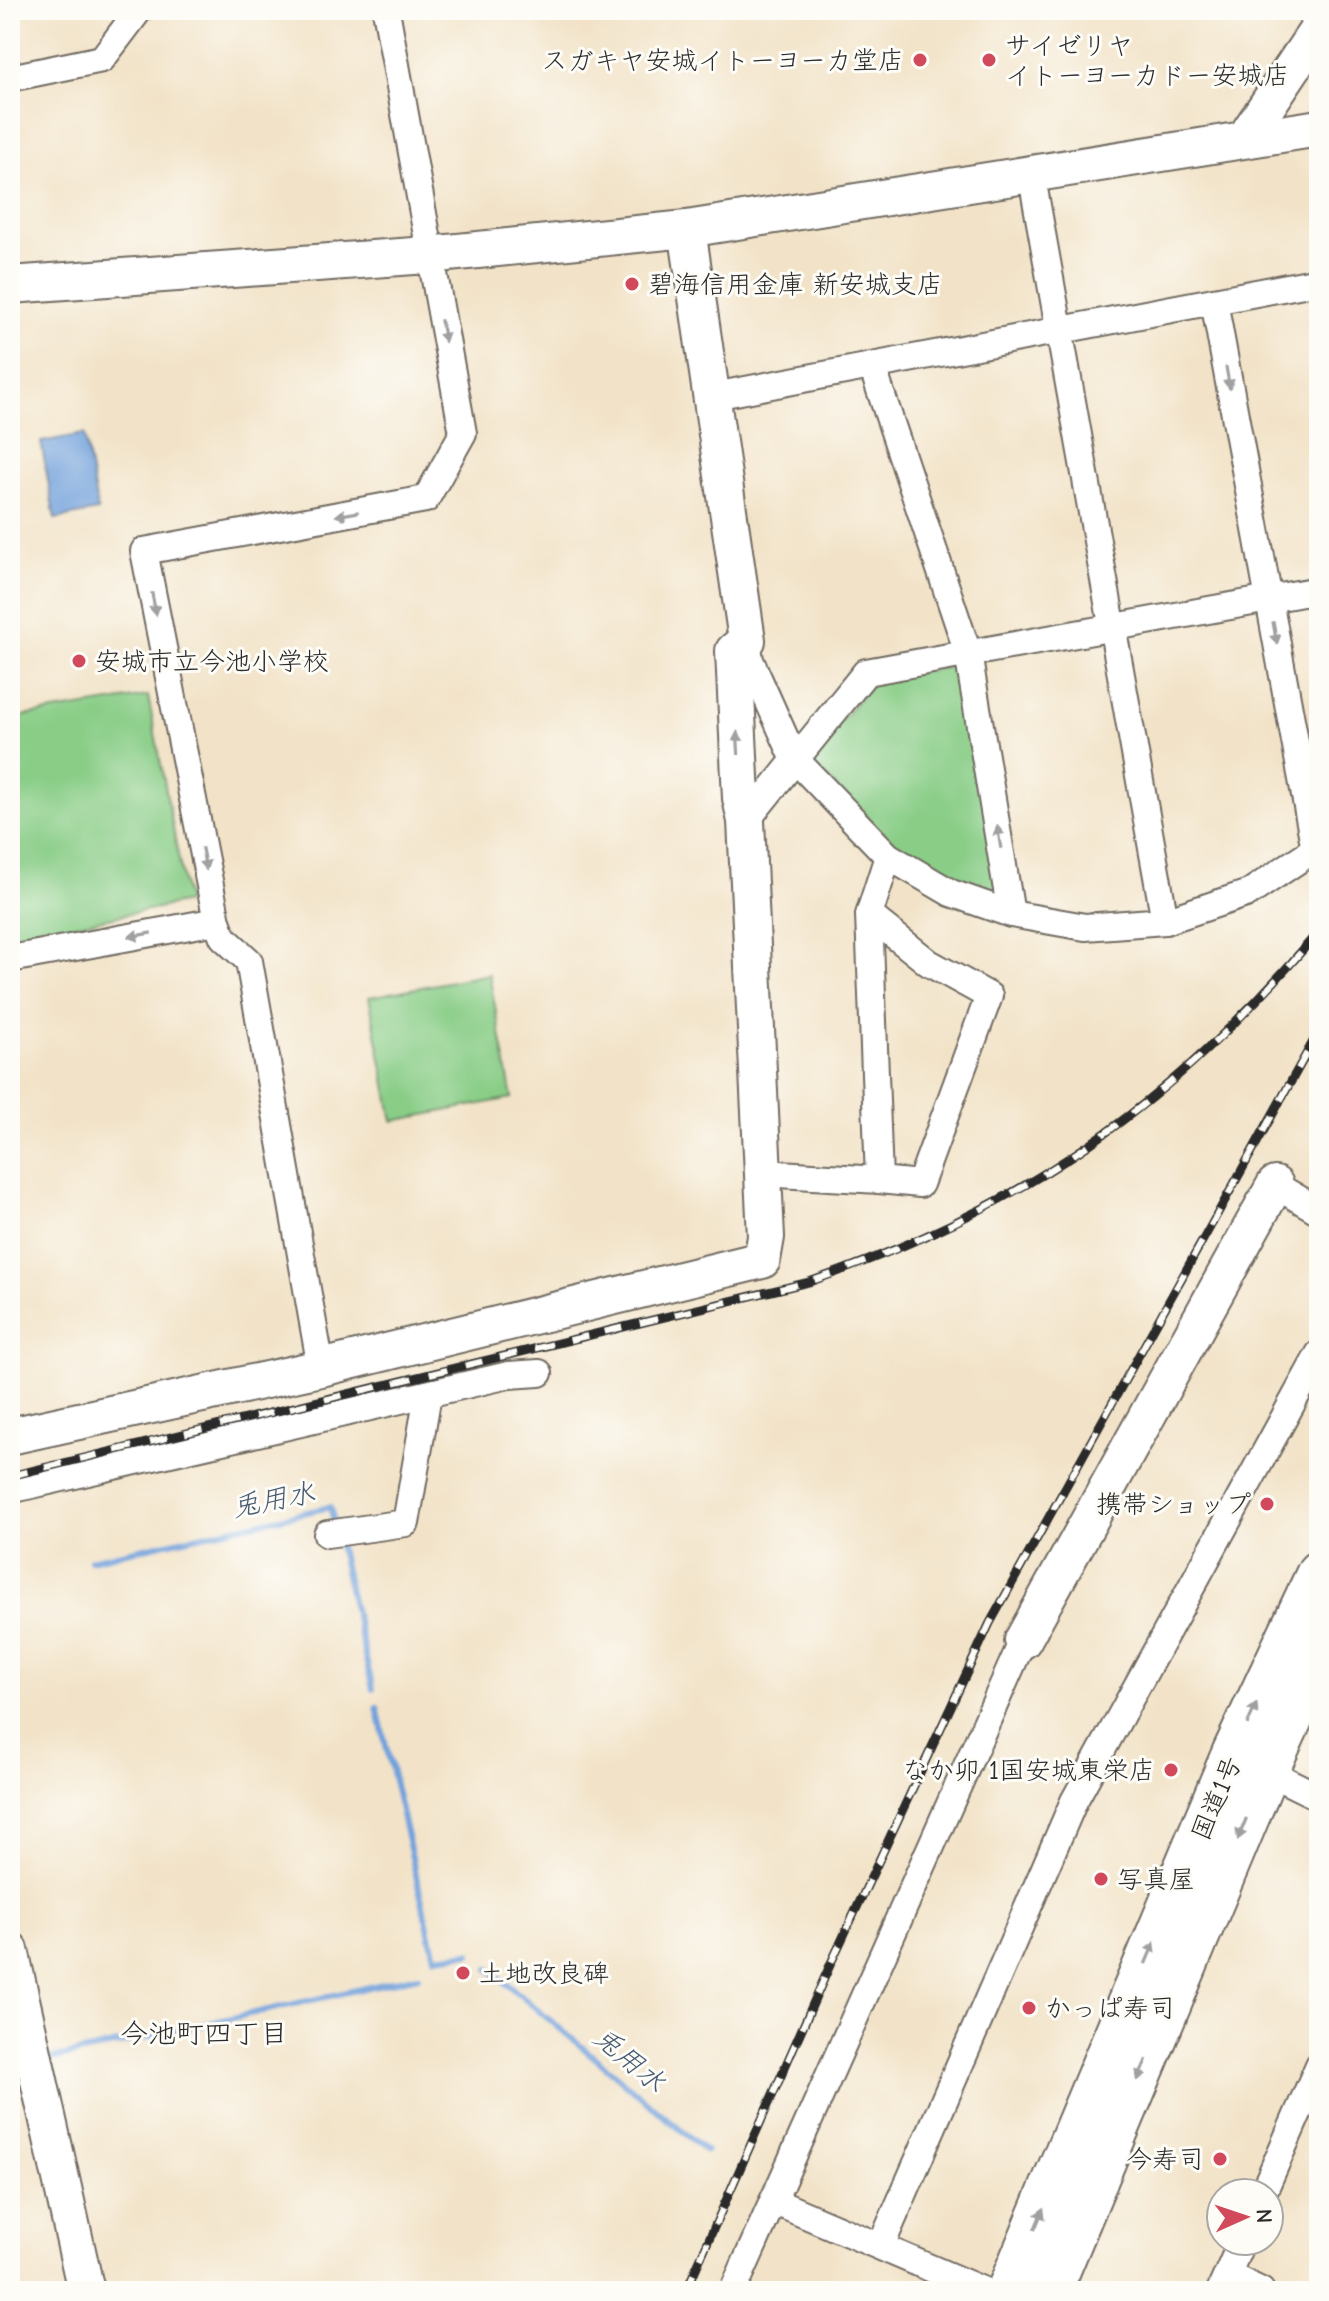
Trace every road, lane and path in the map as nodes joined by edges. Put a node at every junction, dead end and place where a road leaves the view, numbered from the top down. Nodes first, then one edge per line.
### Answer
1 (139, 10) edge
2 (386, 10) edge
3 (1319, 28) edge
4 (10, 78) edge
5 (1319, 128) edge
6 (1246, 137) junction
7 (1031, 172) junction
8 (687, 229) junction
9 (428, 255) junction
10 (1319, 281) edge
11 (10, 285) edge
12 (1214, 301) junction
13 (1059, 331) junction
14 (872, 366) junction
15 (714, 396) junction
16 (1319, 590) edge
17 (1269, 599) junction
18 (1112, 628) junction
19 (747, 640) junction
20 (968, 653) junction
21 (794, 758) junction
22 (746, 821) junction
23 (1317, 848) edge
24 (888, 856) junction
25 (1011, 914) junction
26 (869, 915) junction
27 (217, 921) junction
28 (1165, 921) junction
29 (10, 959) edge
30 (763, 1173) junction
31 (879, 1180) junction
32 (1275, 1185) joint
33 (1319, 1211) edge
34 (1319, 1354) edge
35 (321, 1368) junction
36 (539, 1373) dead end
37 (428, 1394) junction
38 (10, 1436) edge
39 (10, 1490) edge
40 (327, 1534) dead end
41 (1319, 1573) edge
42 (1023, 1640) joint
43 (1319, 1656) edge
44 (1250, 1763) junction
45 (1319, 1797) edge
46 (10, 1950) edge
47 (1319, 2065) edge
48 (1270, 2177) edge
49 (773, 2201) junction
50 (881, 2246) junction
51 (1235, 2257) edge
52 (1224, 2283) edge
53 (86, 2291) edge
54 (733, 2291) edge
55 (984, 2291) edge
56 (1009, 2291) edge
57 (1049, 2291) edge
58 (1261, 2291) edge

1 - 4 street
2 - 9 street
3 - 6 street
5 - 6 street
6 - 7 street
7 - 8 street
7 - 13 street
8 - 9 street
8 - 15 street
9 - 11 street
9 -> 27 street
10 - 12 street
12 - 13 street
12 -> 17 street
13 - 14 street
13 - 18 street
14 - 15 street
14 - 20 street
15 - 19 street
16 - 17 street
17 - 18 street
17 -> 23 street
18 - 20 street
18 - 28 street
19 - 21 street
22 -> 19 street
20 - 21 street
25 -> 20 street
21 - 22 street
21 - 24 street
22 - 30 street
23 - 28 street
24 - 25 street
24 - 26 street
25 - 28 street
26 - 31 street
26 - 31 street
27 -> 29 street
27 - 35 street
30 - 31 street
30 - 35 street
32 - 33 street
32 - 42 street
34 - 50 street
35 - 38 street
36 - 37 street
37 - 39 street
37 - 40 street
44 -> 41 highway, 国道1号
42 - 49 street
43 - 44 highway, 国道1号
44 - 45 street
56 -> 44 highway, 国道1号
44 -> 57 highway, 国道1号
46 - 53 street
47 - 48 street
49 - 50 street
49 - 54 street
50 - 55 street
51 - 52 street
52 - 58 street

